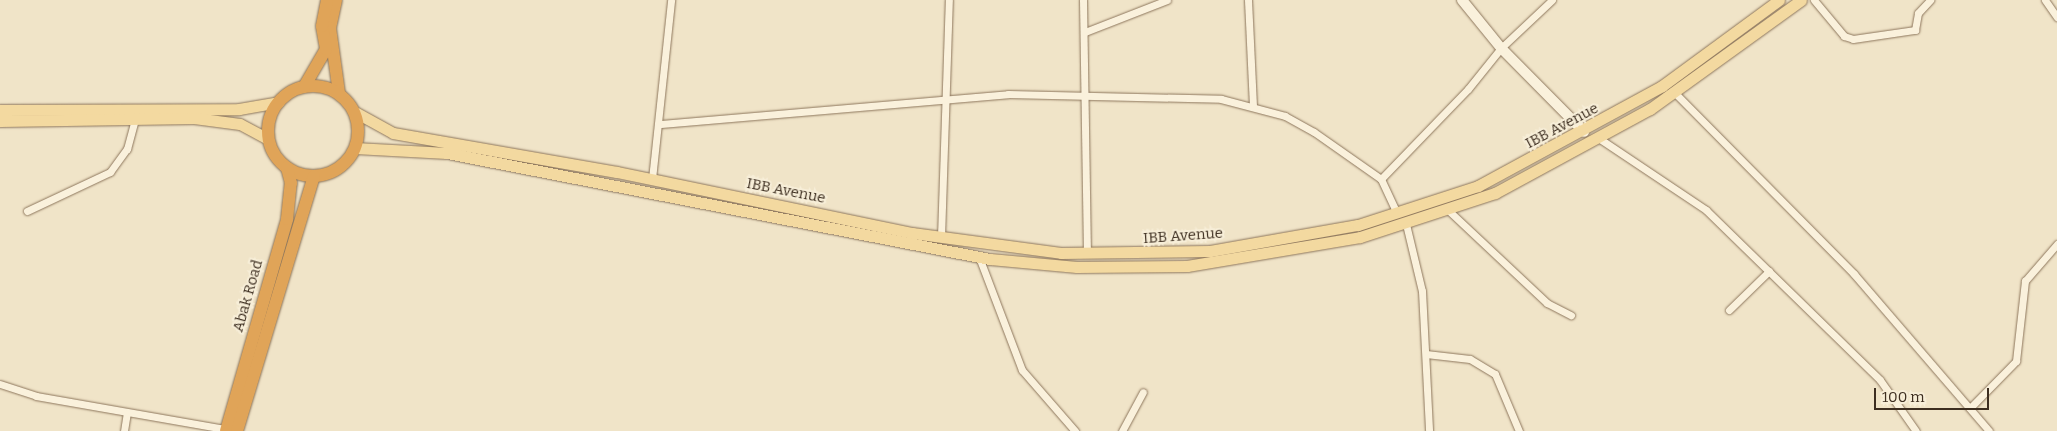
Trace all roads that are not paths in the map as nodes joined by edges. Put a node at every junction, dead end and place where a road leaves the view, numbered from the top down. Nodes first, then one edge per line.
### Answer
1 (327, 0) edge
2 (336, 0) edge
3 (671, 0) edge
4 (950, 0) edge
5 (1083, 0) edge
6 (1167, 0) edge
7 (1248, 0) edge
8 (1462, 0) edge
9 (1552, 0) edge
10 (1779, 0) edge
11 (1801, 0) edge
12 (1814, 0) edge
13 (1930, 0) edge
14 (2045, 0) edge
15 (2057, 17) edge
16 (326, 27) junction
17 (1085, 32) junction
18 (1500, 48) junction
19 (304, 87) junction
20 (339, 93) junction
21 (1675, 93) junction
22 (1088, 95) junction
23 (948, 99) junction
24 (278, 102) junction
25 (1253, 105) junction
26 (0, 110) edge
27 (158, 112) junction
28 (354, 112) junction
29 (136, 119) junction
30 (0, 121) edge
31 (661, 124) junction
32 (1584, 132) junction
33 (268, 139) junction
34 (1600, 139) junction
35 (355, 148) junction
36 (287, 168) junction
37 (314, 176) junction
38 (652, 179) junction
39 (1381, 179) junction
40 (1448, 210) junction
41 (27, 212) dead end
42 (1397, 214) junction
43 (1406, 224) junction
44 (941, 238) junction
45 (2057, 244) edge
46 (1087, 254) junction
47 (979, 257) junction
48 (1769, 272) junction
49 (1729, 310) dead end
50 (1571, 315) dead end
51 (1426, 354) junction
52 (0, 384) edge
53 (1143, 392) dead end
54 (1970, 408) junction
55 (127, 413) junction
56 (230, 430) edge
57 (124, 431) edge
58 (1075, 431) edge
59 (1122, 431) edge
60 (1429, 431) edge
61 (1519, 431) edge
62 (1916, 431) edge
63 (1989, 431) edge

1 - 16 highway
2 - 16 highway
3 - 31 street
4 - 23 street
5 - 17 street
6 - 17 street
7 - 25 street
8 - 18 street
9 - 18 street
10 - 32 main road, IBB Avenue
11 - 21 main road
12 - 13 street
14 - 15 street
16 - 19 highway
16 - 20 highway
17 - 22 street
18 - 32 street
18 - 39 street
19 - 20 highway
19 - 24 highway
20 - 28 highway
21 - 34 main road
21 - 54 street
22 - 23 street
22 - 25 street
22 - 46 street
23 - 31 street
23 - 44 street
24 - 27 main road
24 - 33 highway
25 - 39 street
26 - 27 main road
27 - 29 main road
27 - 33 main road
28 - 35 highway
28 - 38 main road, IBB Avenue
29 - 30 main road
29 - 41 street
31 - 38 street
32 - 42 main road, IBB Avenue
33 - 36 highway
34 - 40 main road
34 - 48 street
35 - 37 highway
35 - 47 main road
36 - 37 highway
36 - 56 highway, Abak Road
37 - 56 highway, Abak Road
38 - 44 main road, IBB Avenue
39 - 42 street
40 - 43 main road
40 - 50 street
42 - 46 main road, IBB Avenue
43 - 47 main road
43 - 51 street
44 - 46 main road, IBB Avenue
45 - 54 street
47 - 58 street
48 - 49 street
48 - 62 street
51 - 60 street
51 - 61 street
52 - 55 street
53 - 59 street
54 - 63 street
55 - 56 street
55 - 57 street

